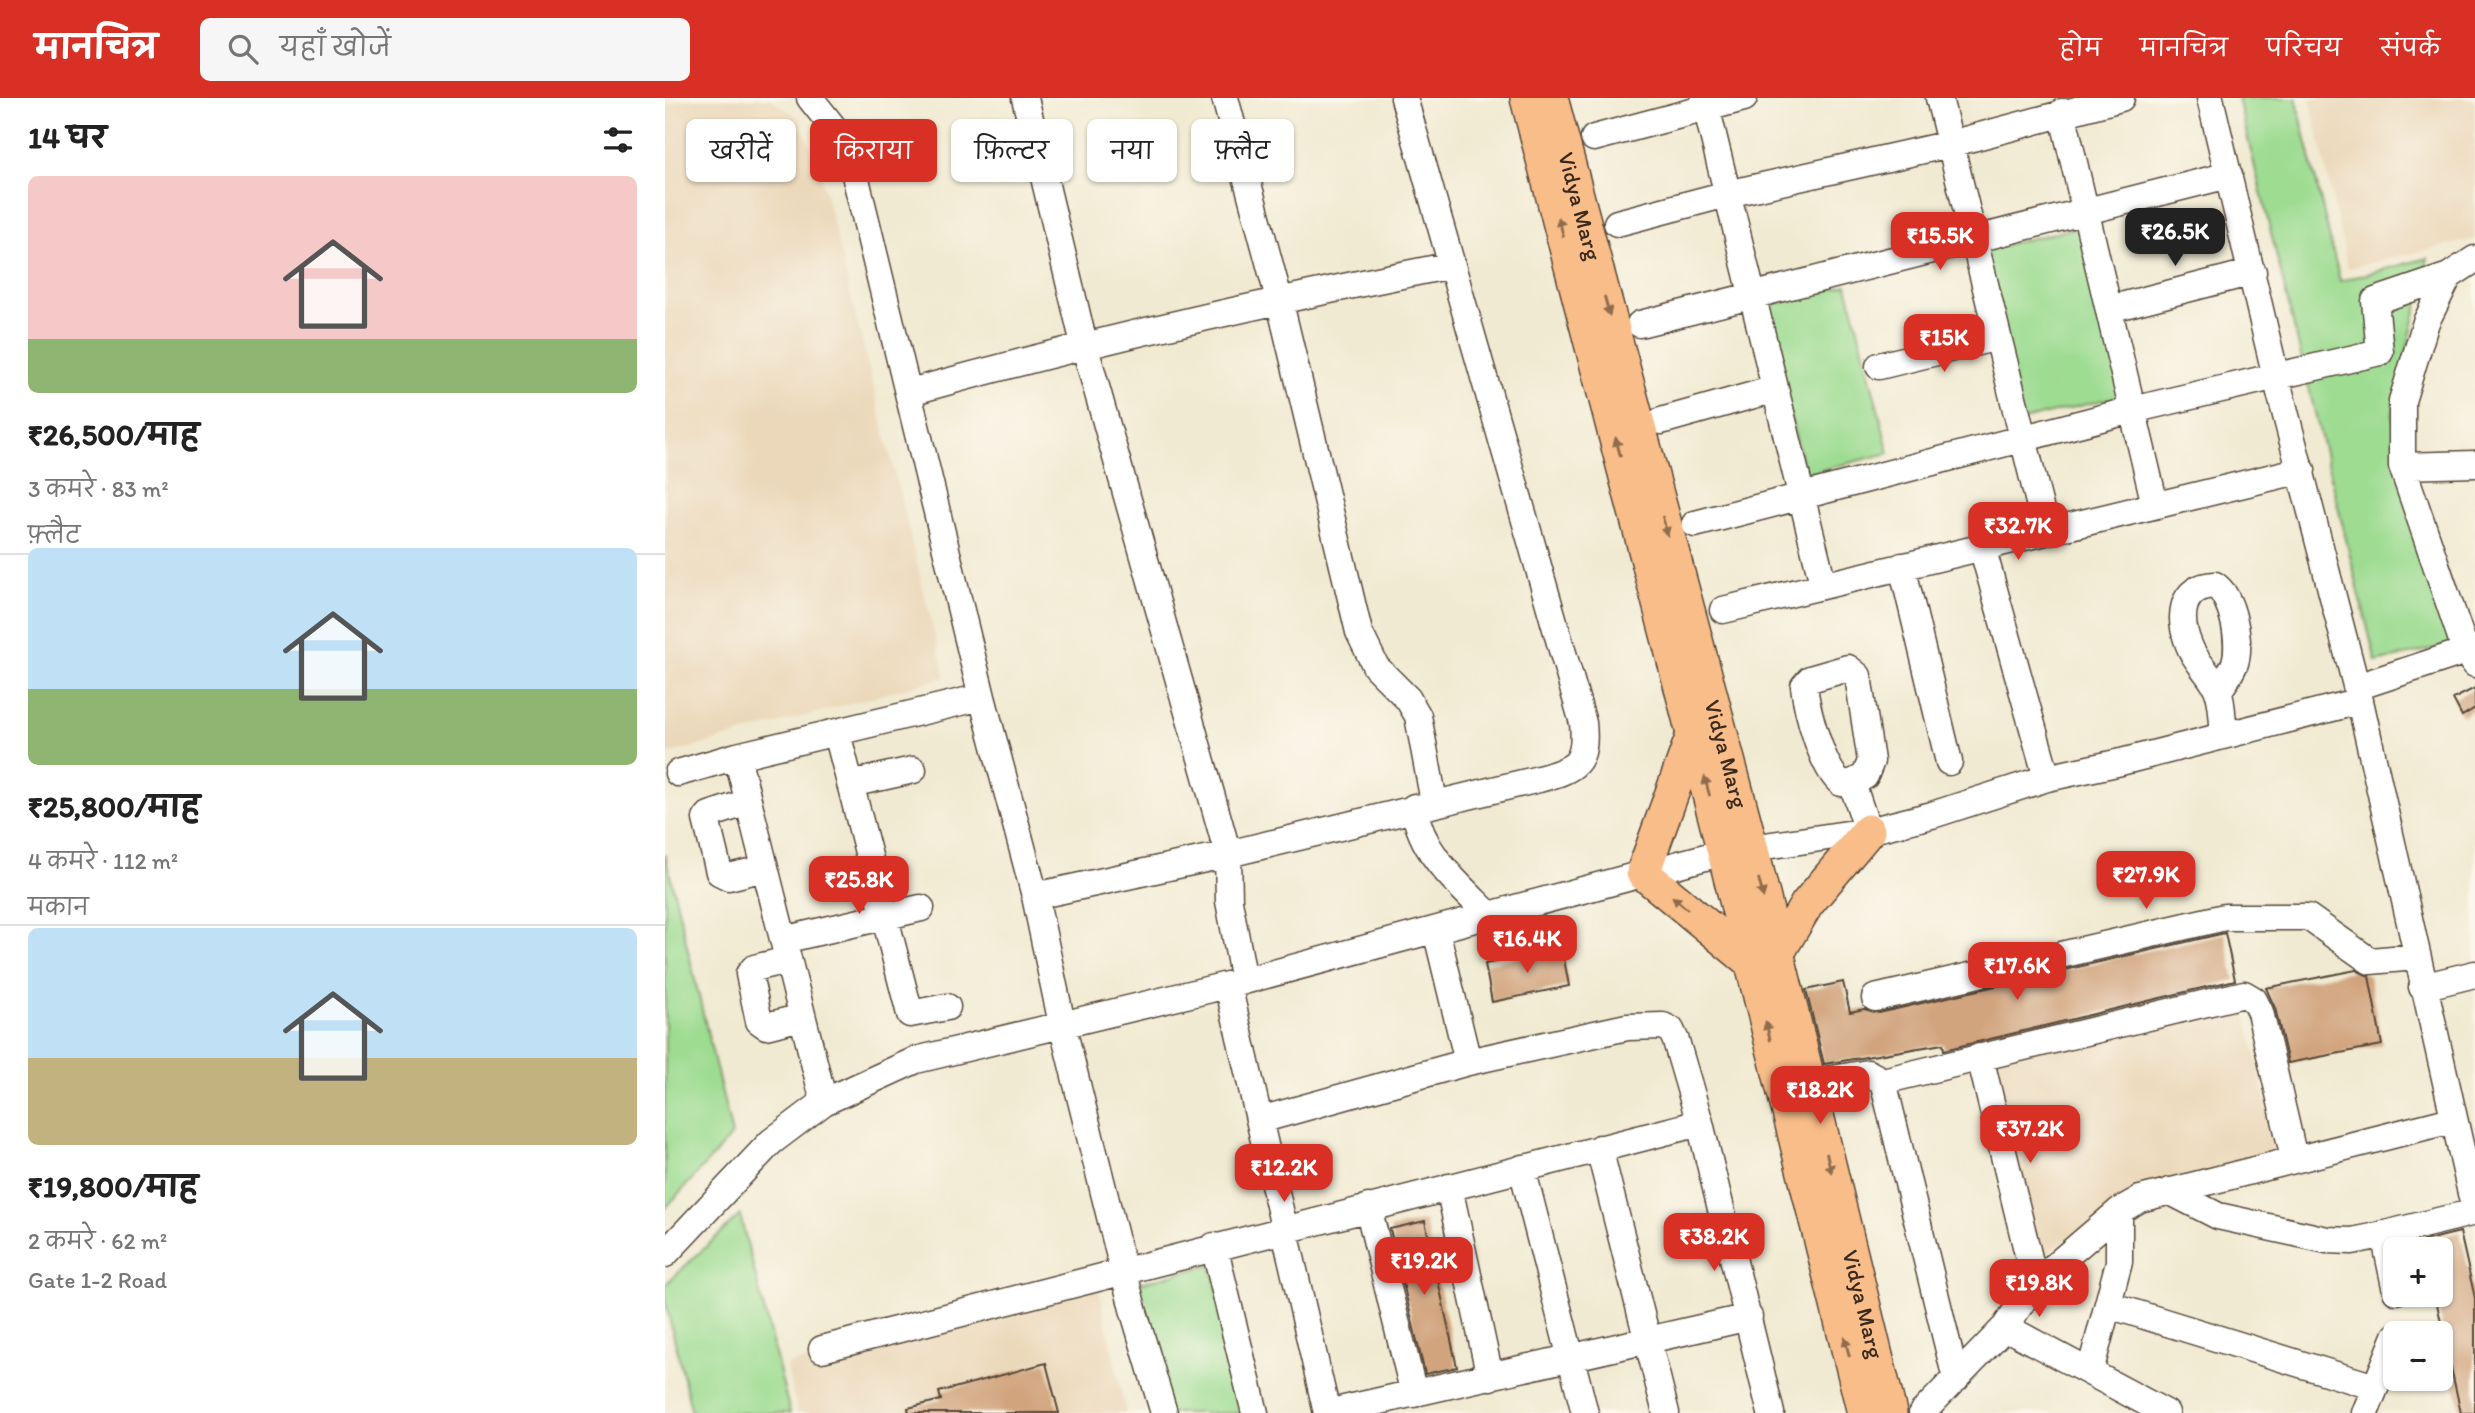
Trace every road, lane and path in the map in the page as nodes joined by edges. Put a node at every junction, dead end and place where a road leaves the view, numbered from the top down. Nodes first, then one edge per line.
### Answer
1 (810, 98) edge
2 (1025, 98) edge
3 (1225, 98) edge
4 (1404, 98) edge
5 (1527, 98) edge
6 (1551, 98) edge
7 (1744, 98) edge
8 (1938, 98) edge
9 (2121, 98) edge
10 (2210, 98) edge
11 (1705, 103) edge
12 (2062, 112) junction
13 (1594, 138) dead end
14 (1950, 144) junction
15 (2229, 175) junction
16 (1727, 194) junction
17 (2086, 211) junction
18 (1617, 223) dead end
19 (1974, 239) junction
20 (2475, 259) edge
21 (1452, 265) junction
22 (2253, 272) junction
23 (2449, 276) junction
24 (1752, 294) junction
25 (1279, 299) junction
26 (2109, 309) junction
27 (1640, 324) dead end
28 (1998, 337) junction
29 (1084, 344) junction
30 (2418, 347) junction
31 (2380, 352) junction
32 (1879, 366) dead end
33 (2276, 377) junction
34 (1775, 388) junction
35 (910, 392) junction
36 (2133, 410) junction
37 (1661, 421) dead end
38 (2023, 438) junction
39 (2475, 464) edge
40 (2402, 466) junction
41 (2302, 470) junction
42 (1799, 495) junction
43 (2155, 505) junction
44 (1695, 524) dead end
45 (2046, 531) junction
46 (1982, 547) junction
47 (1902, 566) junction
48 (1823, 584) junction
49 (1723, 610) dead end
50 (2472, 653) edge
51 (2218, 692) dead end
52 (2358, 694) junction
53 (982, 697) junction
54 (837, 733) junction
55 (2224, 734) junction
56 (1693, 735) junction
57 (737, 756) junction
58 (1949, 762) dead end
59 (913, 770) dead end
60 (678, 773) dead end
61 (2047, 778) junction
62 (1851, 783) dead end
63 (850, 784) junction
64 (748, 802) junction
65 (1424, 804) junction
66 (1868, 831) junction
67 (1737, 849) junction
68 (1228, 854) junction
69 (765, 868) junction
70 (1643, 873) junction
71 (1035, 896) junction
72 (921, 908) dead end
73 (1488, 914) junction
74 (883, 916) junction
75 (1436, 930) junction
76 (786, 950) junction
77 (2416, 957) junction
78 (1764, 958) junction
79 (2475, 974) edge
80 (1236, 983) junction
81 (2422, 987) junction
82 (1875, 998) dead end
83 (947, 1007) dead end
84 (802, 1017) junction
85 (1062, 1024) junction
86 (1980, 1057) junction
87 (1468, 1062) junction
88 (1883, 1081) junction
89 (1809, 1083) junction
90 (824, 1102) junction
91 (1260, 1120) junction
92 (2452, 1120) junction
93 (1700, 1123) junction
94 (1599, 1149) junction
95 (2294, 1158) junction
96 (1523, 1168) junction
97 (1449, 1186) junction
98 (2169, 1191) junction
99 (1368, 1207) junction
100 (2119, 1210) junction
101 (2475, 1211) edge
102 (1286, 1228) junction
103 (2384, 1234) junction
104 (2385, 1237) edge
105 (1214, 1246) junction
106 (665, 1254) edge
107 (1123, 1271) junction
108 (2035, 1283) junction
109 (2109, 1305) junction
110 (1749, 1317) junction
111 (2005, 1327) junction
112 (1648, 1339) junction
113 (822, 1349) dead end
114 (1570, 1357) junction
115 (2383, 1367) edge
116 (2089, 1372) junction
117 (1490, 1377) junction
118 (1956, 1378) junction
119 (2375, 1387) junction
120 (1414, 1394) junction
121 (1381, 1408) edge
122 (1164, 1413) edge
123 (1255, 1413) edge
124 (1327, 1413) edge
125 (1585, 1413) edge
126 (1666, 1413) edge
127 (1771, 1413) edge
128 (1864, 1413) edge
129 (1890, 1413) edge
130 (1922, 1413) edge
131 (2166, 1413) edge
132 (2365, 1413) edge

1 - 35 street
2 - 29 street
3 - 25 street
4 - 21 street
56 -> 5 main road, Vidya Marg
6 -> 67 main road, Vidya Marg
7 - 11 street
8 - 14 street
9 - 12 street
10 - 15 street
11 - 13 street
11 - 16 street
12 - 14 street
12 - 17 street
14 - 16 street
14 - 19 street
15 - 17 street
15 - 22 street
16 - 18 street
16 - 24 street
17 - 19 street
17 - 26 street
19 - 24 street
19 - 28 street
20 - 23 street
21 - 25 street
21 - 65 street
22 - 26 street
22 - 33 street
23 - 30 street
23 - 31 street
24 - 27 street
24 - 34 street
25 - 29 street
25 - 65 street
26 - 36 street
28 - 32 street
28 - 38 street
29 - 35 street
29 - 68 street
30 - 31 street
30 - 40 street
31 - 33 street
33 - 36 street
33 - 41 street
34 - 37 street
34 - 42 street
35 - 53 street
36 - 38 street
36 - 43 street
38 - 42 street
38 - 45 street
39 - 40 street
40 - 50 street
41 - 43 street
41 - 52 street
42 - 44 street
42 - 48 street
43 - 45 street
45 - 46 street
46 - 47 street
46 - 61 street
47 - 48 street
47 - 58 street
48 - 49 street
50 - 52 street
51 - 55 street
52 - 55 street
52 - 77 street
53 - 54 street
53 - 71 street
54 - 57 street
54 - 63 street
55 - 61 street
67 -> 56 main road, Vidya Marg
56 - 70 main road
57 - 60 street
57 - 64 street
59 - 63 street
61 - 66 street
62 - 66 street
63 - 74 street
64 - 69 street
64 - 69 street
65 - 68 street
65 - 73 street
66 - 67 street
66 - 78 main road
67 - 70 street
67 - 78 main road, Vidya Marg
68 - 71 street
68 - 80 street
69 - 76 street
70 - 73 street
78 -> 70 main road
71 - 85 street
72 - 74 street
73 - 75 street
74 - 76 street
74 - 83 street
75 - 80 street
75 - 87 street
76 - 84 street
76 - 84 street
77 - 81 street
77 - 82 street
78 - 89 main road, Vidya Marg
128 -> 78 main road, Vidya Marg
79 - 81 street
80 - 85 street
80 - 91 street
81 - 92 street
84 - 90 street
85 - 90 street
85 - 107 street
86 - 88 street
86 - 95 street
86 - 108 street
87 - 91 street
87 - 93 street
88 - 89 street
88 - 118 street
89 -> 129 main road, Vidya Marg
90 - 106 street
91 - 102 street
92 - 95 street
92 - 101 street
93 - 94 street
93 - 110 street
94 - 96 street
94 - 112 street
95 - 98 street
96 - 97 street
96 - 114 street
97 - 99 street
97 - 117 street
98 - 100 street
98 - 103 street
99 - 102 street
99 - 120 street
100 - 108 street
100 - 109 street
101 - 103 street
102 - 105 street
102 - 124 street
103 - 104 street
105 - 107 street
105 - 123 street
107 - 113 street
107 - 122 street
108 - 111 street
109 - 116 street
109 - 119 street
110 - 112 street
110 - 127 street
111 - 116 street
111 - 118 street
112 - 114 street
112 - 126 street
114 - 117 street
114 - 125 street
115 - 119 street
116 - 131 street
117 - 120 street
118 - 130 street
119 - 132 street
120 - 121 street
121 - 124 street

